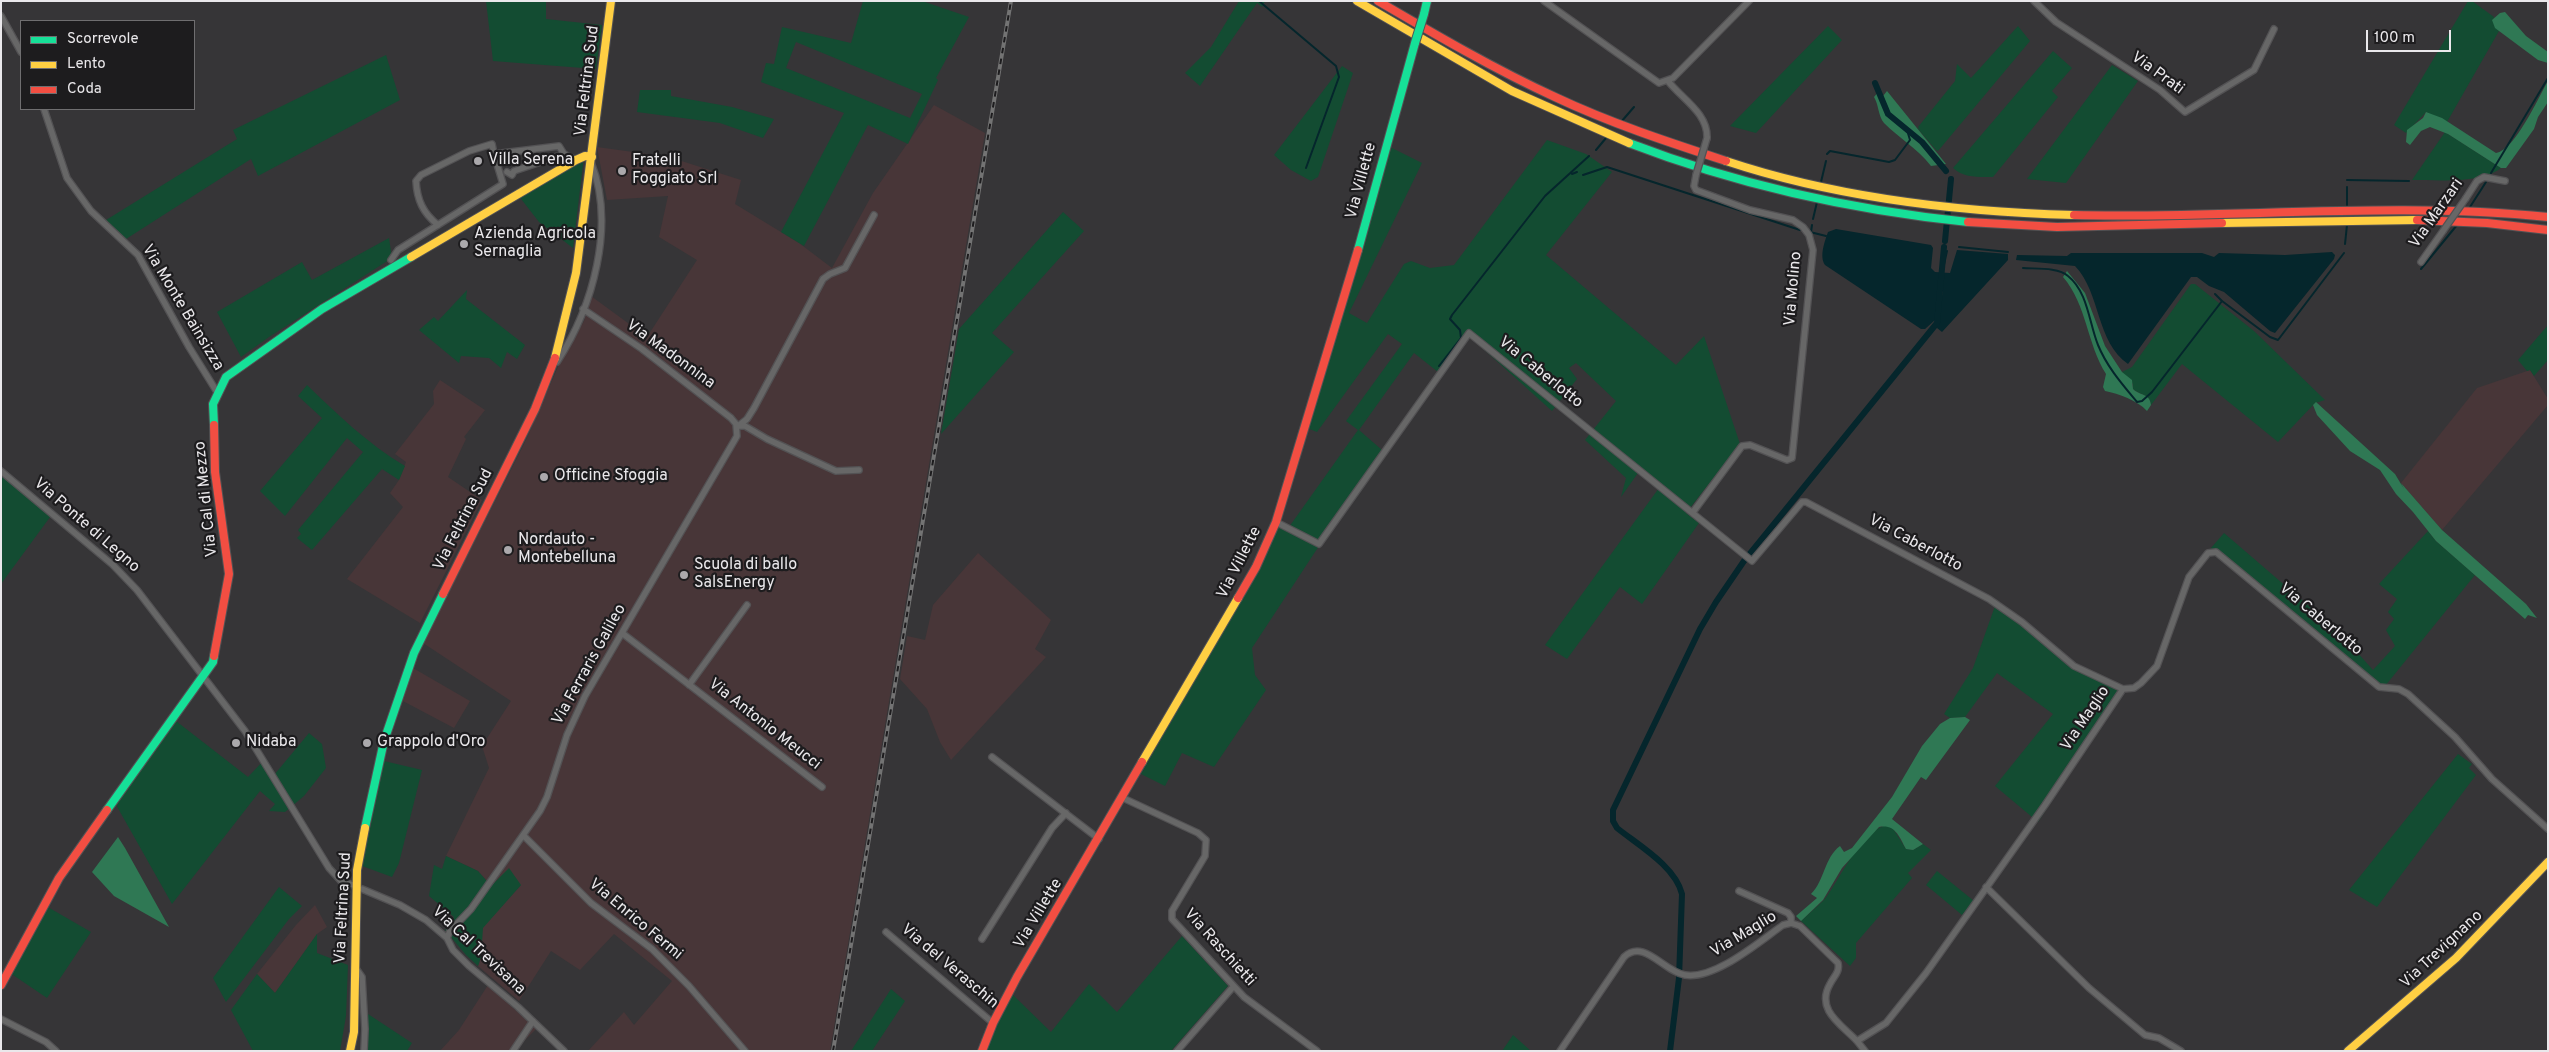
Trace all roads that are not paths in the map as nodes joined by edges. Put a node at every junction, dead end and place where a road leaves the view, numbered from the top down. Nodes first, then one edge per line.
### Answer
1 (612, 1) edge
2 (1357, 1) edge
3 (1378, 1) edge
4 (1427, 1) edge
5 (1544, 1) edge
6 (1749, 1) edge
7 (2034, 1) edge
8 (1, 16) edge
9 (2274, 29) dead end
10 (20, 50) edge
11 (1668, 81) junction
12 (44, 110) edge
13 (494, 154) junction
14 (564, 154) junction
15 (592, 159) junction
16 (576, 160) junction
17 (500, 175) junction
18 (2505, 181) dead end
19 (874, 215) dead end
20 (2548, 217) edge
21 (438, 225) junction
22 (2548, 230) edge
23 (391, 260) dead end
24 (2421, 262) dead end
25 (583, 309) junction
26 (552, 370) junction
27 (217, 392) junction
28 (737, 427) junction
29 (859, 470) dead end
30 (1, 471) edge
31 (1692, 512) junction
32 (1276, 522) junction
33 (747, 605) dead end
34 (622, 633) junction
35 (204, 678) junction
36 (690, 685) junction
37 (2123, 689) junction
38 (992, 757) dead end
39 (822, 786) dead end
40 (1123, 798) junction
41 (1066, 813) junction
42 (2548, 829) edge
43 (524, 836) junction
44 (1099, 838) junction
45 (2548, 862) edge
46 (341, 882) joint
47 (359, 887) junction
48 (1986, 887) junction
49 (1739, 891) dead end
50 (1790, 923) junction
51 (886, 932) dead end
52 (447, 938) junction
53 (982, 940) dead end
54 (355, 967) junction
55 (1, 985) edge
56 (1233, 987) junction
57 (1, 1019) edge
58 (533, 1021) junction
59 (993, 1023) junction
60 (1857, 1041) junction
61 (56, 1051) edge
62 (350, 1051) edge
63 (364, 1051) edge
64 (513, 1051) edge
65 (564, 1051) edge
66 (745, 1051) edge
67 (982, 1051) edge
68 (1177, 1051) edge
69 (1317, 1051) edge
70 (1560, 1051) edge
71 (1865, 1051) edge
72 (2181, 1051) edge
73 (2348, 1051) edge

1 - 15 main road, Via Feltrina Sud
2 - 22 main road
3 - 20 main road
4 - 32 main road, Via Villette, bridge
5 - 11 street
6 - 11 street
7 - 9 street, Via Prati
8 - 10 street
11 - 31 street, Via Molino, bridge
12 - 27 street, Via Monte Bainsizza
13 - 14 street
13 - 17 street
13 - 21 street
14 - 16 street
14 - 17 street
15 - 16 main road, Via Cal di Mezzo
15 - 25 street
15 - 26 main road, Via Feltrina Sud
16 - 27 main road, Via Cal di Mezzo
17 - 21 street
18 - 24 street, Via Marzari, bridge
19 - 28 street, Via Ferraris Galileo
21 - 23 street
25 - 26 street
25 - 28 street, Via Madonnina
26 - 47 main road, Via Feltrina Sud
27 - 35 main road, Via Cal di Mezzo
28 - 29 street
28 - 34 street, Via Ferraris Galileo
30 - 35 street, Via Ponte di Legno
31 - 32 street, Via Caberlotto
31 - 37 street, Via Caberlotto
32 - 40 main road, Via Villette
33 - 36 street, Via Antonio Meucci
34 - 36 street, Via Antonio Meucci
34 - 43 street, Via Ferraris Galileo
35 - 46 street, Via Ponte di Legno
35 - 55 main road, Via Cal di Mezzo
36 - 39 street, Via Antonio Meucci
37 - 42 street, Via Caberlotto
37 - 48 street, Via Maglio
38 - 41 street
40 - 44 main road, Via Villette
40 - 56 street, Via Raschietti
41 - 44 street
41 - 53 street
43 - 52 street, Via Ferraris Galileo
43 - 66 street, Via Enrico Fermi
44 - 59 main road, Via Villette
45 - 73 main road, Via Trevignano
46 - 47 street, Via Cal Trevisana
47 - 52 street, Via Cal Trevisana
47 - 54 main road, Via Feltrina Sud
48 - 60 street, Via Maglio
48 - 72 street
49 - 50 street
50 - 60 street, Via Maglio
50 - 70 street, Via Maglio
51 - 59 street, Via del Veraschin
52 - 58 street, Via Cal Trevisana
54 - 62 main road, Via Feltrina Sud
54 - 63 street
56 - 68 street
56 - 69 street, Via Raschietti
57 - 61 street
58 - 64 street
58 - 65 street, Via Cal Trevisana
59 - 67 main road, Via Villette
60 - 71 street

